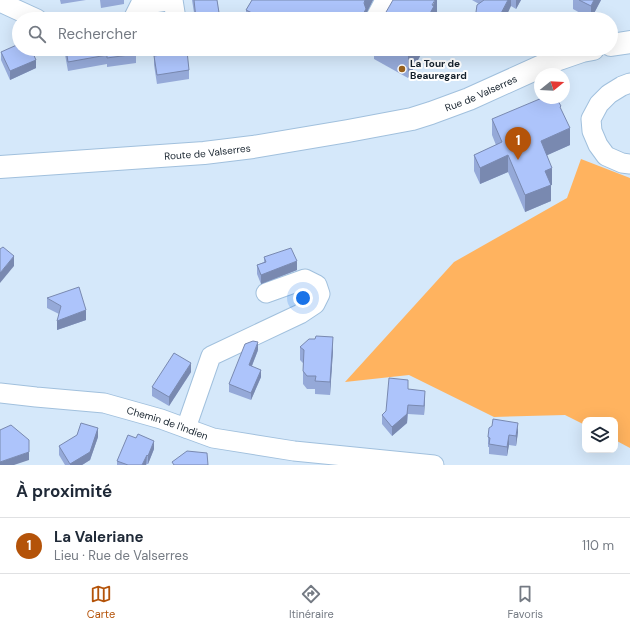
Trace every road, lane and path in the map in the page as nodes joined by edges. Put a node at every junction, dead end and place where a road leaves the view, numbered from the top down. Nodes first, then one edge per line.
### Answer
1 (385, 0) edge
2 (0, 2) edge
3 (22, 12) edge
4 (136, 12) edge
5 (175, 12) edge
6 (379, 12) edge
7 (630, 42) edge
8 (618, 44) edge
9 (569, 56) edge
10 (630, 83) edge
11 (412, 119) joint
12 (630, 164) edge
13 (0, 167) edge
14 (266, 293) dead end
15 (0, 393) edge
16 (186, 428) junction
17 (434, 465) edge

1 - 6 street
2 - 3 street
4 - 5 street
7 - 8 street
9 - 11 street, Rue de Valserres
10 - 12 street
11 - 13 street, Route de Valserres
14 - 16 street
15 - 16 street, Chemin de l'Indien
16 - 17 street, Chemin de l'Indien

